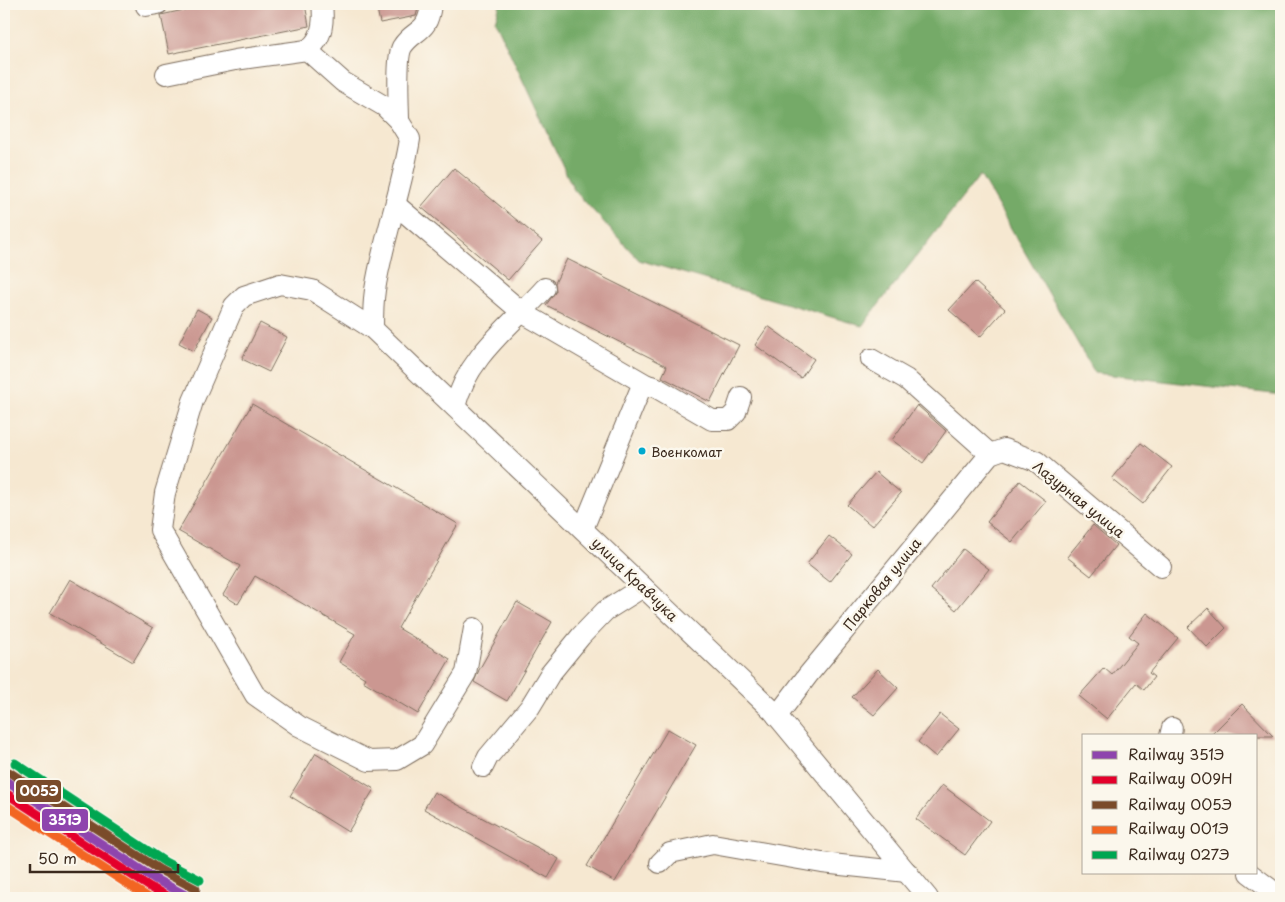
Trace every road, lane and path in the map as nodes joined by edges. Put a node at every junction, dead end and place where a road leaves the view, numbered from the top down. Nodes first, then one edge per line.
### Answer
1 (322, 4) edge
2 (431, 4) edge
3 (307, 50) junction
4 (166, 74) dead end
5 (399, 121) junction
6 (396, 204) junction
7 (545, 288) dead end
8 (523, 313) junction
9 (373, 329) junction
10 (871, 359) dead end
11 (648, 385) junction
12 (741, 397) dead end
13 (455, 407) junction
14 (990, 454) junction
15 (582, 529) junction
16 (1161, 567) dead end
17 (643, 587) junction
18 (474, 628) dead end
19 (777, 716) junction
20 (483, 767) dead end
21 (660, 863) dead end
22 (907, 872) junction
23 (1250, 874) edge
24 (928, 898) edge
25 (1281, 898) edge

1 - 3 lane
2 - 5 lane
3 - 4 lane
3 - 5 lane
5 - 6 lane
6 - 8 lane
6 - 9 lane
7 - 8 lane
8 - 11 lane
8 - 13 lane
9 - 13 lane, улица Кравчука
9 - 18 lane, улица Кравчука
10 - 14 lane
11 - 12 lane
11 - 15 lane
13 - 15 lane, улица Кравчука
14 - 16 lane, Лазурная улица
14 - 19 lane, Парковая улица
15 - 17 lane, улица Кравчука
17 - 19 lane, улица Кравчука
17 - 20 lane
19 - 22 lane, улица Кравчука
21 - 22 lane
22 - 24 lane, улица Кравчука
23 - 25 lane

